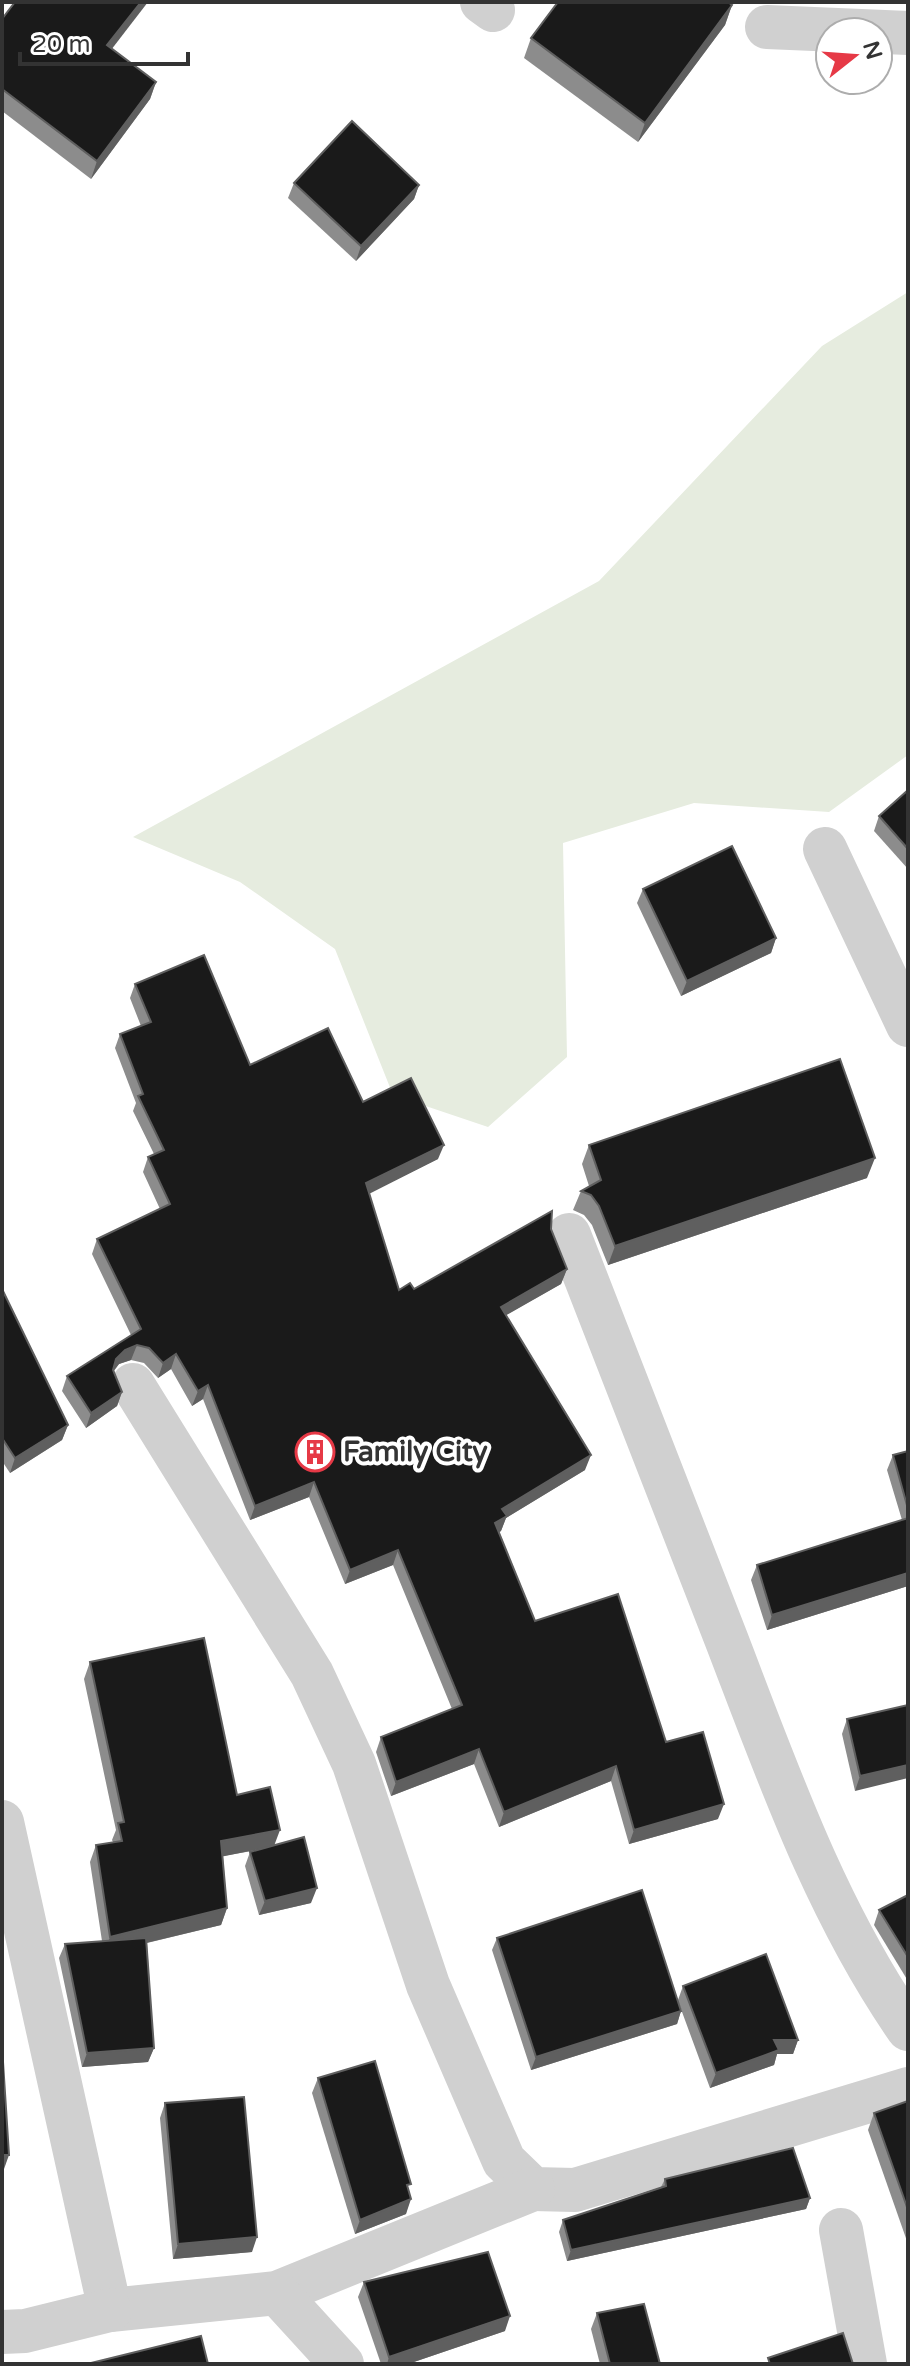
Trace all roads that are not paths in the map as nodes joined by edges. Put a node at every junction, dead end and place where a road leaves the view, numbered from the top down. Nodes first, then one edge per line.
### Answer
1 (767, 27) dead end
2 (908, 33) edge
3 (825, 849) dead end
4 (908, 1025) edge
5 (569, 1235) dead end
6 (133, 1385) dead end
7 (2, 1822) edge
8 (908, 2029) edge
9 (908, 2089) edge
10 (533, 2189) junction
11 (841, 2230) dead end
12 (277, 2293) junction
13 (110, 2310) junction
14 (2, 2332) edge
15 (342, 2364) edge
16 (865, 2364) edge

1 - 2 street
3 - 4 street
5 - 8 street
6 - 10 street
7 - 13 street
9 - 10 street
10 - 12 street
11 - 16 street
12 - 13 street
12 - 15 street
13 - 14 street

